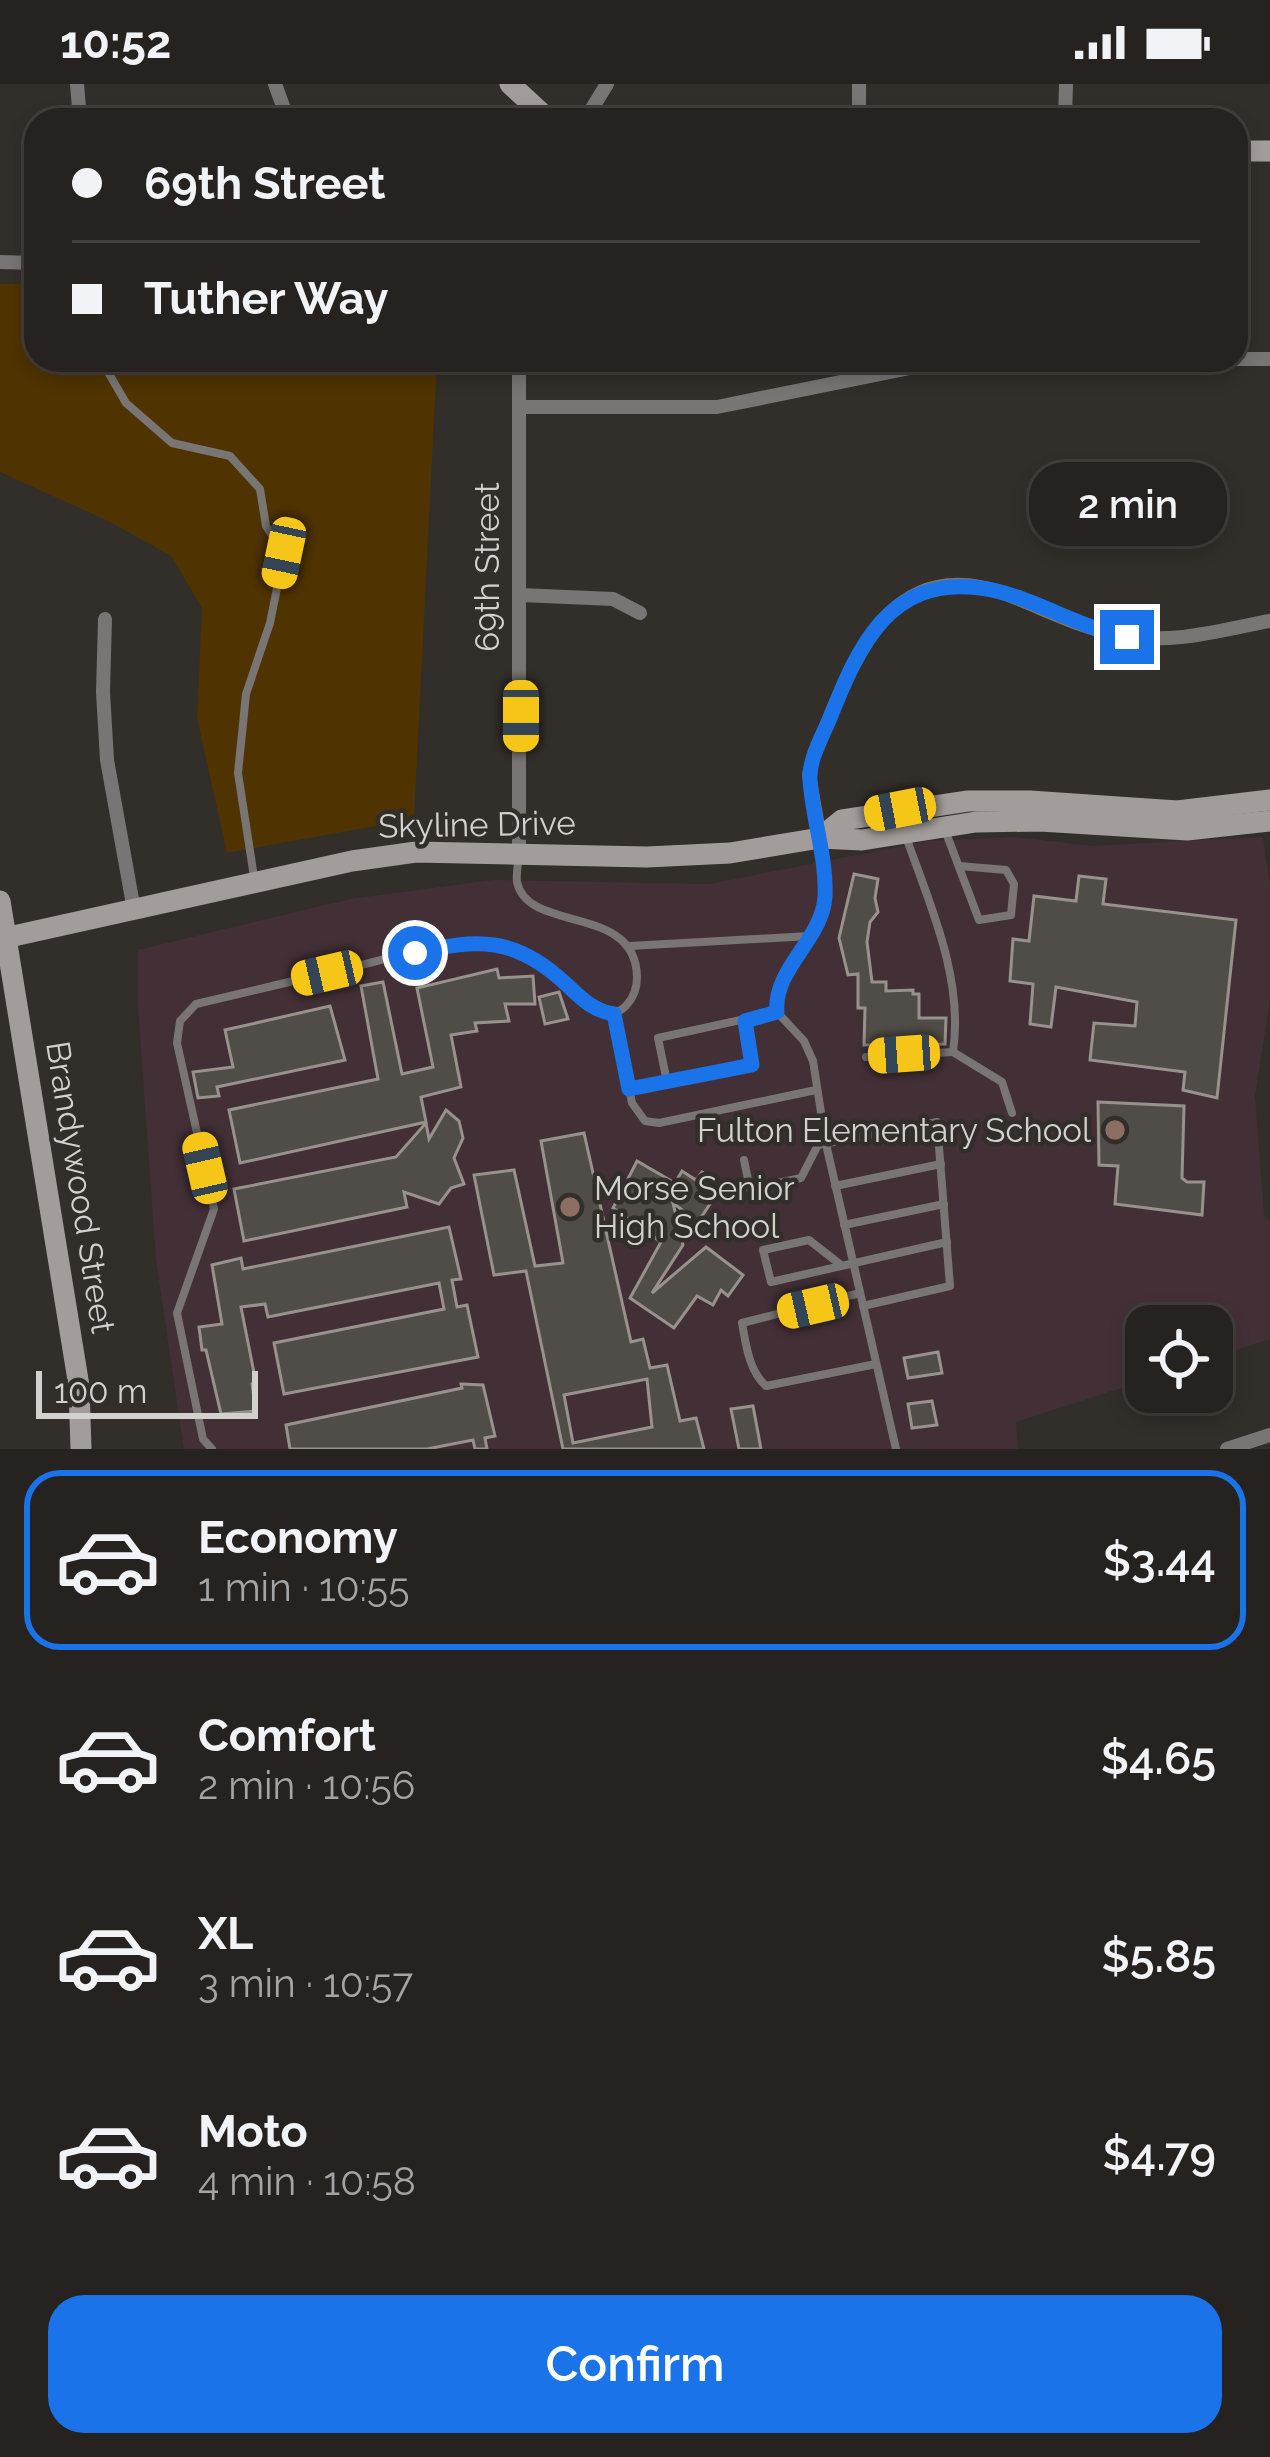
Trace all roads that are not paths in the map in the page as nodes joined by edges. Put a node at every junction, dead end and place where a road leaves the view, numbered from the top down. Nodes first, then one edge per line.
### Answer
1 (511, 84) edge
2 (536, 108) edge
3 (108, 372) edge
4 (519, 372) edge
5 (890, 372) edge
6 (519, 407) junction
7 (520, 595) junction
8 (640, 613) dead end
9 (105, 619) dead end
10 (1270, 621) edge
11 (1270, 800) edge
12 (1270, 821) edge
13 (943, 826) junction
14 (904, 832) junction
15 (820, 838) junction
16 (519, 852) junction
17 (960, 866) junction
18 (255, 882) junction
19 (0, 901) edge
20 (134, 910) junction
21 (809, 936) junction
22 (3, 938) edge
23 (630, 946) junction
24 (777, 1012) junction
25 (614, 1014) junction
26 (745, 1021) junction
27 (953, 1052) junction
28 (866, 1057) dead end
29 (667, 1082) junction
30 (629, 1089) junction
31 (816, 1090) junction
32 (1012, 1112) dead end
33 (826, 1144) junction
34 (745, 1160) dead end
35 (941, 1164) junction
36 (836, 1186) junction
37 (944, 1204) junction
38 (844, 1225) junction
39 (946, 1242) junction
40 (853, 1262) junction
41 (841, 1265) junction
42 (860, 1293) junction
43 (863, 1306) junction
44 (876, 1364) junction
45 (1270, 1435) edge
46 (81, 1449) edge
47 (212, 1449) edge
48 (896, 1449) edge
49 (1227, 1449) edge

1 - 2 main road
3 - 18 lane
4 - 6 street, 69th Street
5 - 6 street
6 - 7 street, 69th Street
7 - 8 street
7 - 16 street, 69th Street
9 - 20 street
10 - 15 street
11 - 15 main road, Skyline Drive
12 - 13 main road, Skyline Drive
13 - 14 main road, Skyline Drive
13 - 17 lane
14 - 15 main road, Skyline Drive
14 - 27 lane
15 - 16 main road, Skyline Drive
15 - 21 lane
16 - 18 main road, Skyline Drive
16 - 23 lane, 69th Street
17 - 17 lane
18 - 20 main road, Skyline Drive
19 - 22 main road, Brandywood Street
20 - 22 main road, Skyline Drive
21 - 23 lane
21 - 24 lane
22 - 46 main road, Brandywood Street
23 - 25 lane
24 - 26 lane
24 - 31 lane
25 - 30 lane
25 - 47 lane
26 - 29 lane
26 - 29 lane
27 - 28 lane
27 - 32 lane
29 - 30 lane
30 - 31 lane
31 - 33 lane
33 - 34 lane
33 - 35 lane
33 - 36 lane
35 - 36 lane
35 - 37 lane
36 - 38 lane
37 - 38 lane
37 - 39 lane
38 - 40 lane
39 - 40 lane
39 - 43 lane
40 - 41 lane
40 - 42 lane
41 - 41 lane
42 - 43 lane
42 - 44 lane
43 - 44 lane
44 - 48 lane
45 - 49 street

